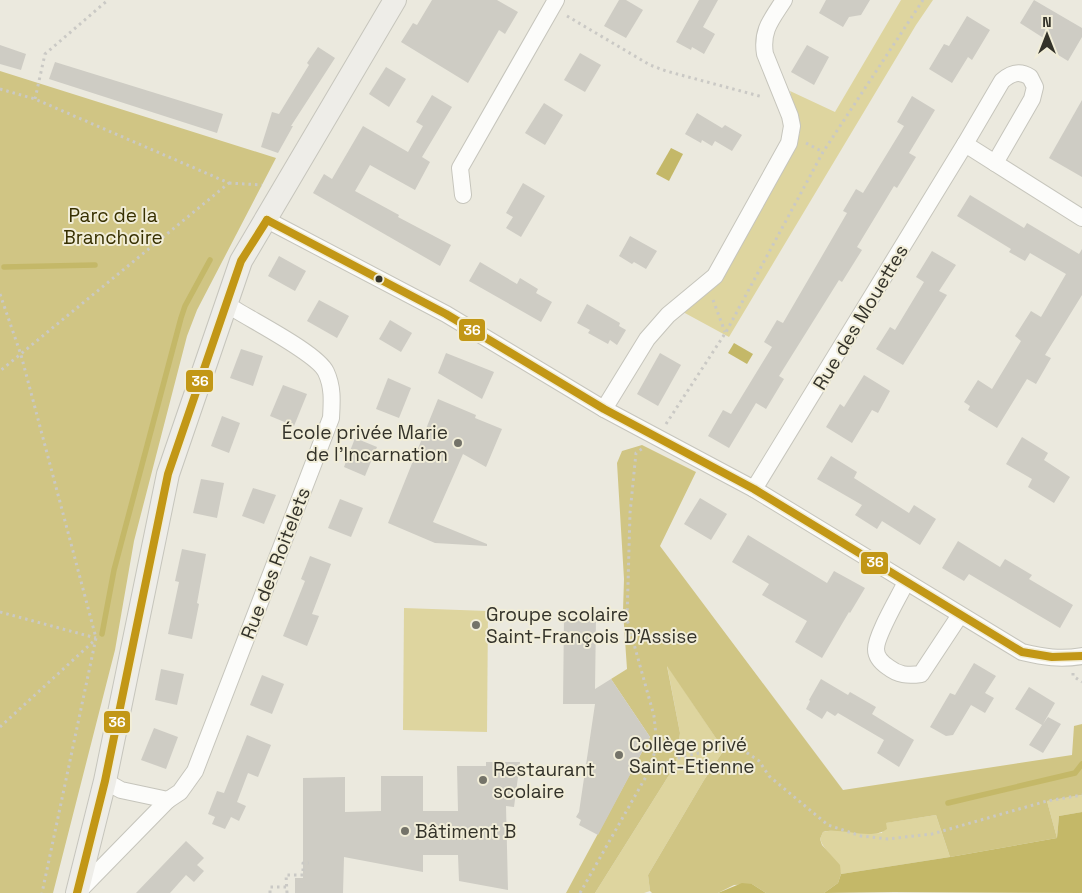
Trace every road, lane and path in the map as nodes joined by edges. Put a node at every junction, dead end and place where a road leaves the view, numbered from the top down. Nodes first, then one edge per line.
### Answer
1 (108, 0) edge
2 (395, 0) edge
3 (784, 0) edge
4 (923, 0) edge
5 (554, 4) edge
6 (0, 89) edge
7 (35, 99) junction
8 (784, 102) junction
9 (965, 144) junction
10 (994, 163) junction
11 (229, 183) junction
12 (262, 186) dead end
13 (463, 195) dead end
14 (1082, 218) edge
15 (267, 220) junction
16 (706, 285) junction
17 (0, 294) edge
18 (226, 306) junction
19 (726, 332) junction
20 (21, 355) junction
21 (0, 371) edge
22 (604, 409) junction
23 (657, 437) junction
24 (754, 489) junction
25 (906, 582) junction
26 (0, 612) edge
27 (960, 615) junction
28 (96, 638) junction
29 (1082, 656) edge
30 (0, 727) edge
31 (648, 773) junction
32 (105, 781) junction
33 (1082, 795) edge
34 (168, 800) junction
35 (310, 863) dead end
36 (287, 887) junction
37 (42, 893) edge
38 (77, 893) edge
39 (270, 893) edge
40 (287, 893) edge
41 (580, 893) edge

1 - 7 path
2 - 15 main road
3 - 8 street
4 - 19 path
5 - 8 path
5 - 13 street
6 - 7 path
7 - 11 path
8 - 16 street
9 - 10 street
9 - 10 street, Rue des Mouettes
9 - 24 street, Rue des Mouettes
10 - 14 street
11 - 12 path
11 - 20 path
15 - 18 main road
15 - 22 street
16 - 19 path
16 - 22 street
17 - 20 path
18 - 32 main road
18 - 34 street, Rue des Roitelets
19 - 23 path
20 - 21 path
20 - 28 path
22 - 23 street
23 - 24 street
23 - 31 path
24 - 25 street
25 - 27 street
25 - 27 street
26 - 28 path
27 - 29 street
28 - 30 path
28 - 37 path
31 - 33 path
31 - 41 path
32 - 34 street
32 - 38 main road
34 - 38 street, Rue des Roitelets
35 - 36 path
36 - 39 path
36 - 40 path

